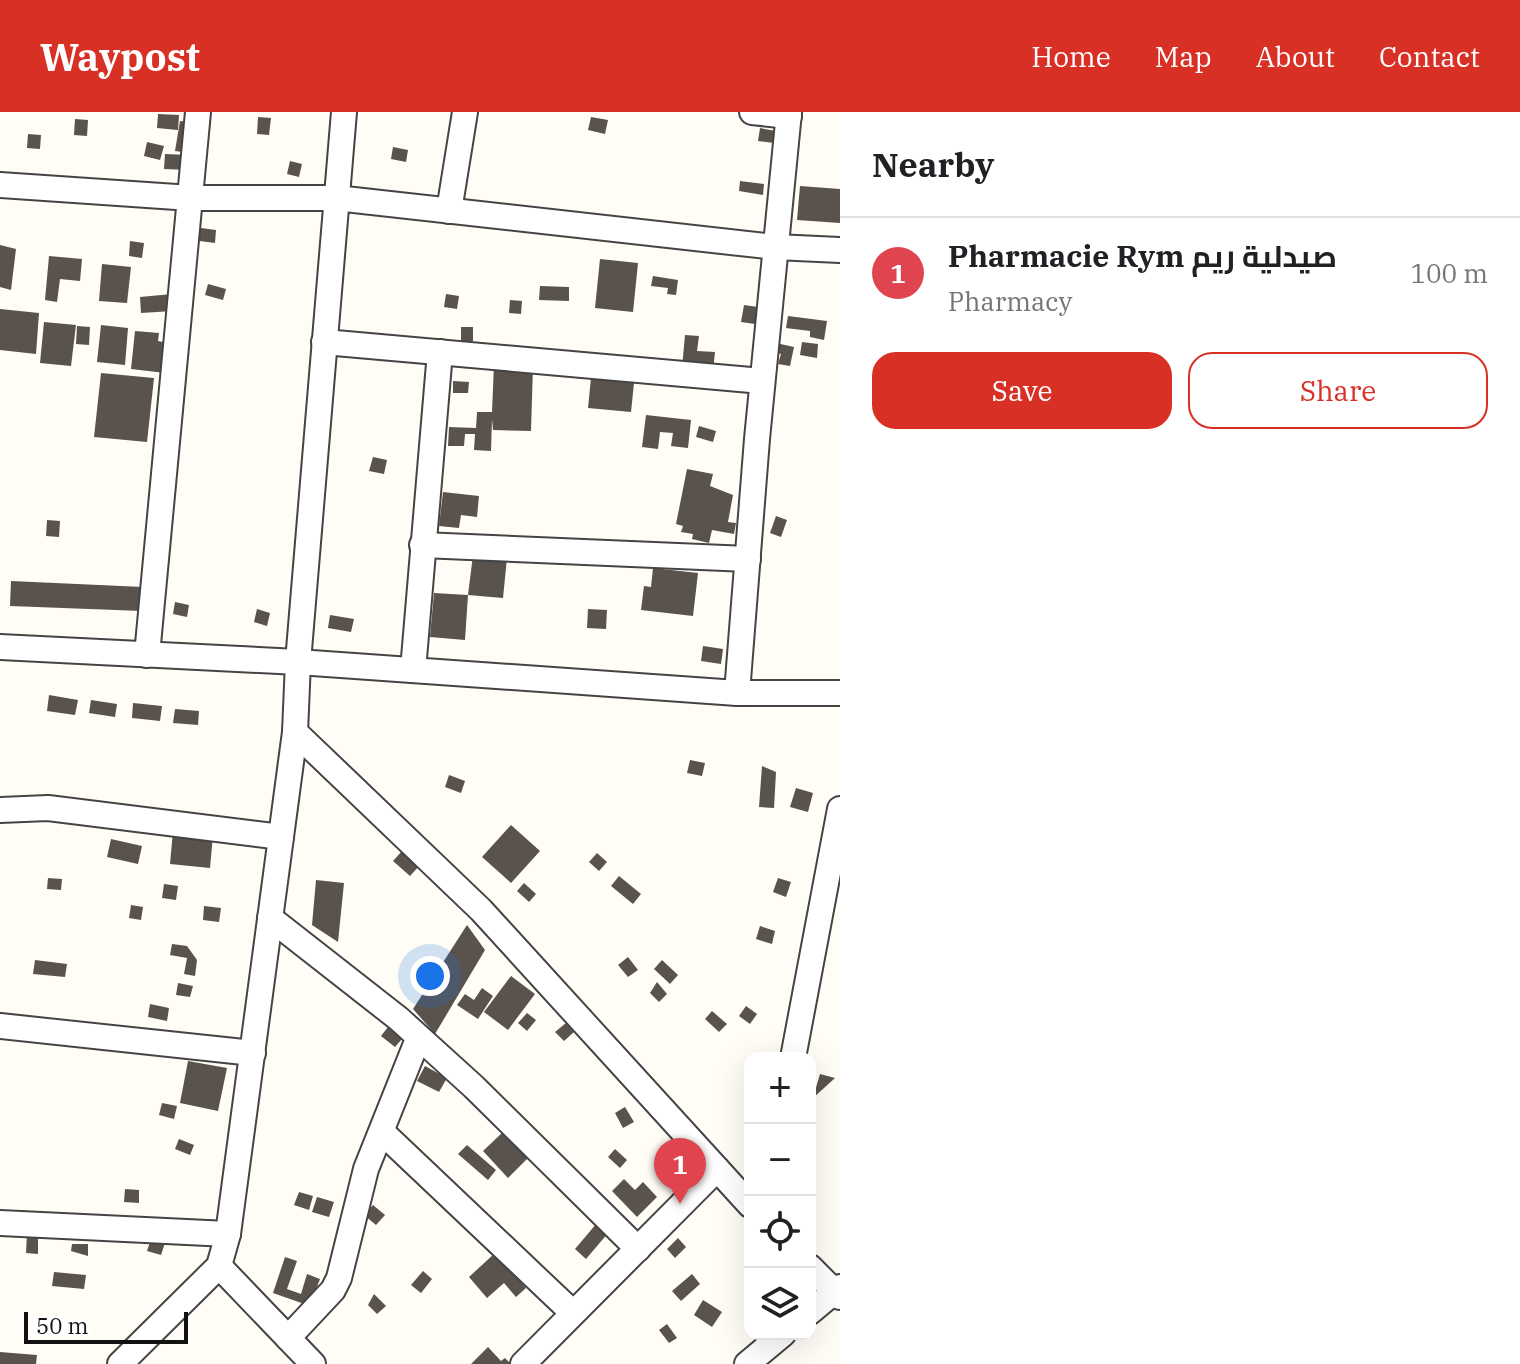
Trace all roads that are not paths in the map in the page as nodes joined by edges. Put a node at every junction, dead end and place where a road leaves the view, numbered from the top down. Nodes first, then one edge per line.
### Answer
1 (198, 112) edge
2 (344, 112) edge
3 (465, 112) edge
4 (752, 112) edge
5 (789, 114) edge
6 (0, 185) edge
7 (191, 198) junction
8 (336, 198) junction
9 (449, 211) junction
10 (775, 247) junction
11 (840, 250) edge
12 (324, 342) junction
13 (440, 352) junction
14 (762, 381) junction
15 (422, 545) junction
16 (748, 559) junction
17 (0, 647) edge
18 (147, 655) junction
19 (298, 662) junction
20 (413, 670) junction
21 (737, 693) junction
22 (840, 693) edge
23 (295, 732) junction
24 (840, 809) edge
25 (0, 810) edge
26 (281, 837) junction
27 (837, 838) edge
28 (270, 918) junction
29 (0, 1026) edge
30 (418, 1039) junction
31 (794, 1052) edge
32 (253, 1053) junction
33 (382, 1132) junction
34 (717, 1169) junction
35 (744, 1198) edge
36 (0, 1223) edge
37 (228, 1234) junction
38 (638, 1249) junction
39 (219, 1266) junction
40 (811, 1268) edge
41 (838, 1292) edge
42 (816, 1308) edge
43 (573, 1313) junction
44 (288, 1338) junction
45 (776, 1340) edge
46 (120, 1364) edge
47 (313, 1364) edge
48 (523, 1364) edge
49 (747, 1364) edge

1 - 7 street
2 - 8 street
3 - 9 street
4 - 5 street
5 - 10 street
6 - 7 street
7 - 8 street
7 - 18 street
8 - 9 street
8 - 12 street
9 - 10 street
10 - 11 street
10 - 14 street
12 - 13 street
12 - 19 street
13 - 14 street
13 - 15 street
14 - 16 street
15 - 16 street
15 - 20 street
16 - 21 street
17 - 18 street
18 - 19 street
19 - 20 street
19 - 23 street
20 - 21 street
21 - 22 street
23 - 26 street
23 - 34 street
24 - 27 street
25 - 26 street
26 - 28 street
27 - 31 street
28 - 30 street
28 - 32 street
29 - 32 street
30 - 33 street
30 - 38 street
32 - 37 street
33 - 43 street
33 - 44 street
34 - 35 street
34 - 38 street
36 - 37 street
37 - 39 street
38 - 43 street
39 - 44 street
39 - 46 street
40 - 41 street
41 - 42 street
43 - 48 street
44 - 47 street
45 - 49 street

